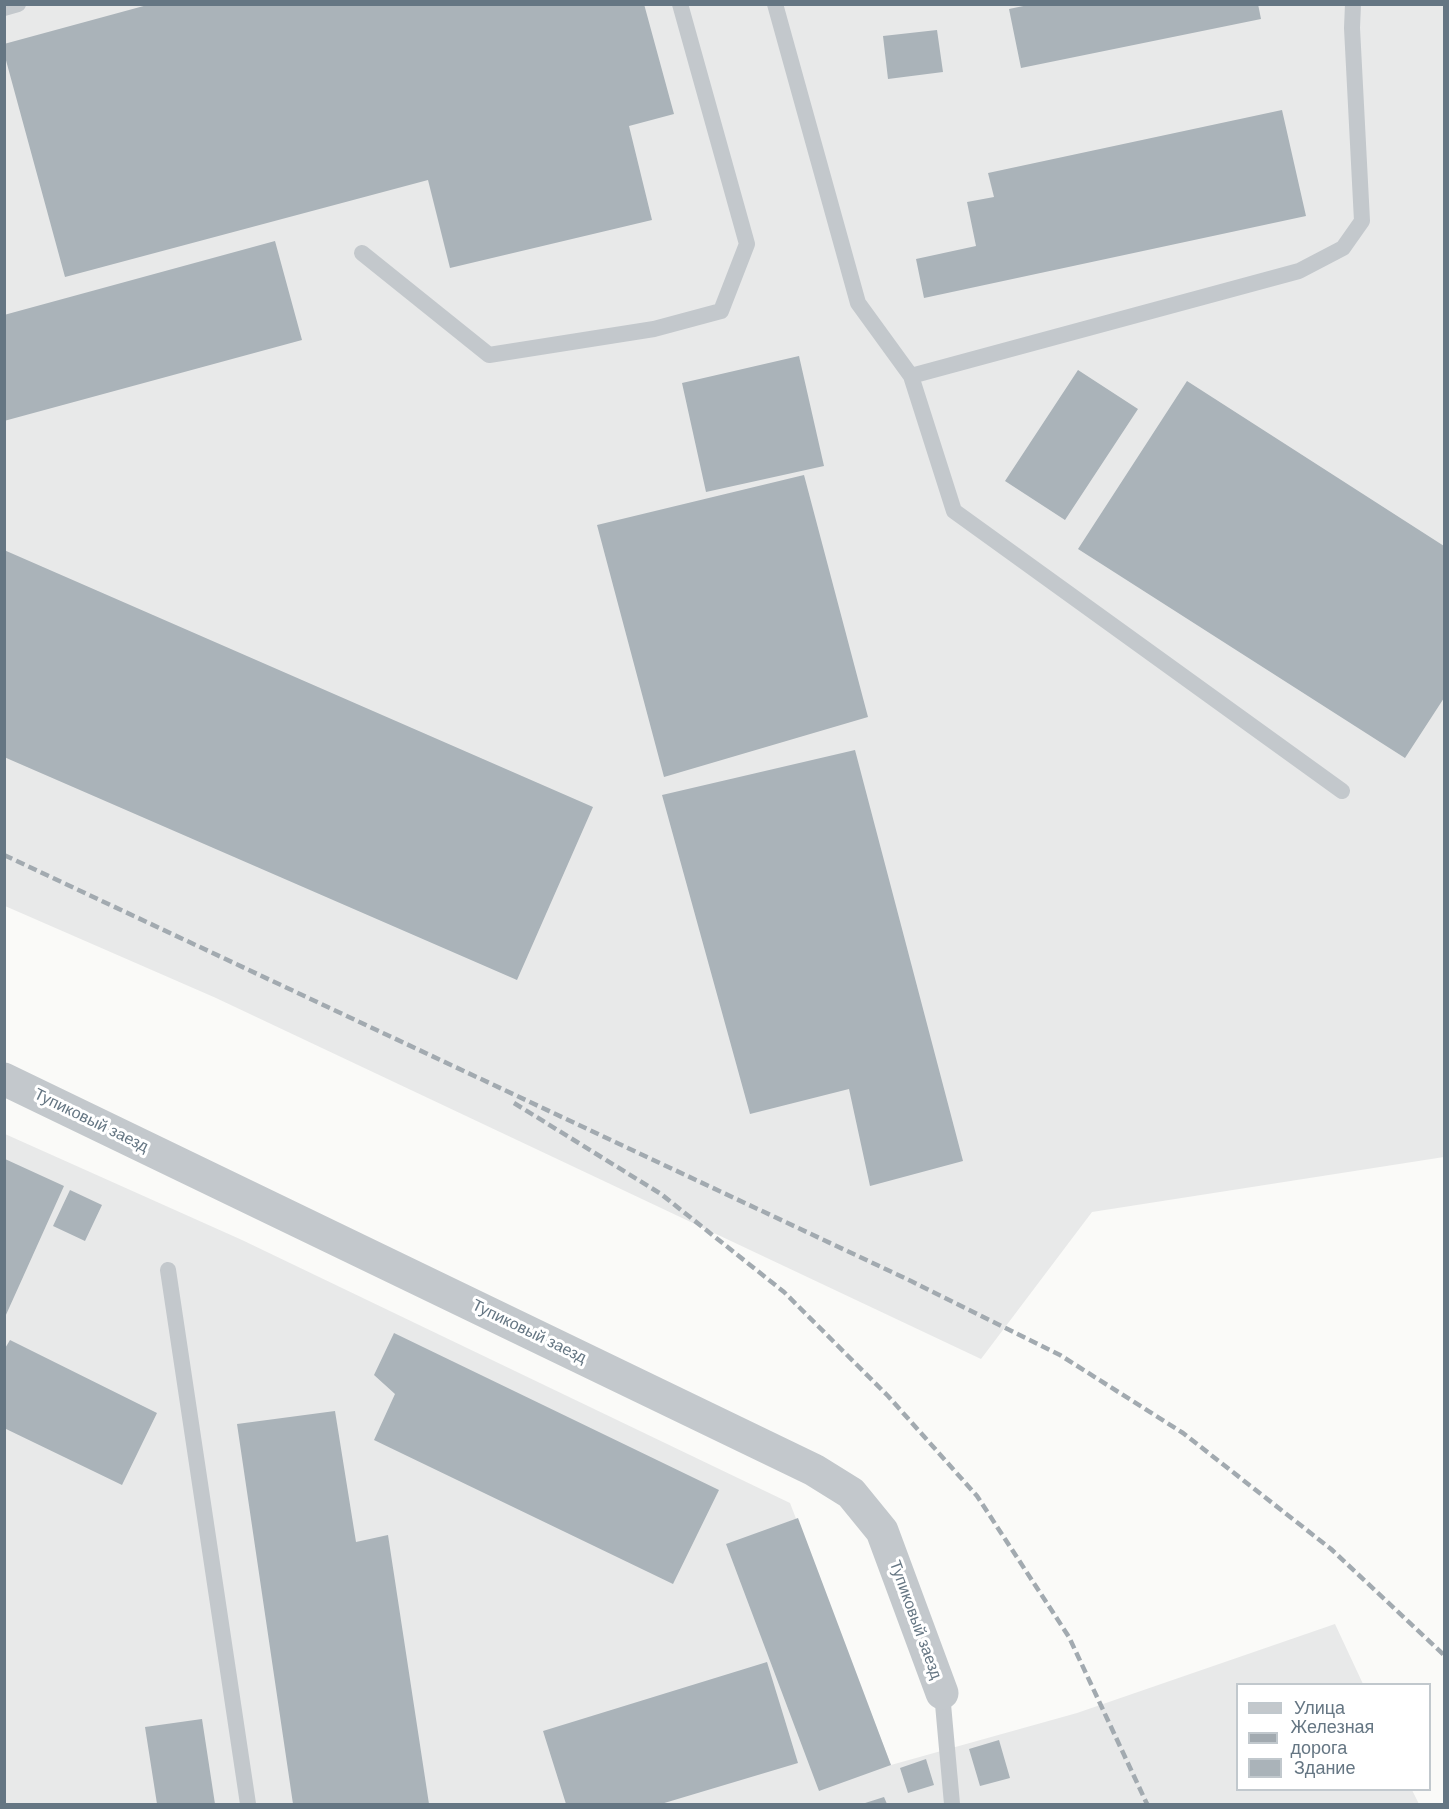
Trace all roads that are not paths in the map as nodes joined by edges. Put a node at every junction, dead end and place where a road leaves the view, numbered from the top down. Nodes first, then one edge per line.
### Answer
1 (18, 4) edge
2 (680, 4) edge
3 (776, 4) edge
4 (1353, 4) edge
5 (4, 8) edge
6 (362, 253) dead end
7 (911, 376) junction
8 (1342, 791) dead end
9 (4, 1079) edge
10 (168, 1270) dead end
11 (942, 1693) joint
12 (248, 1804) edge
13 (952, 1804) edge

1 - 5 lane
2 - 6 lane
3 - 7 lane
4 - 7 lane
7 - 8 lane
9 - 11 street, Тупиковый заезд
10 - 12 lane
11 - 13 lane

